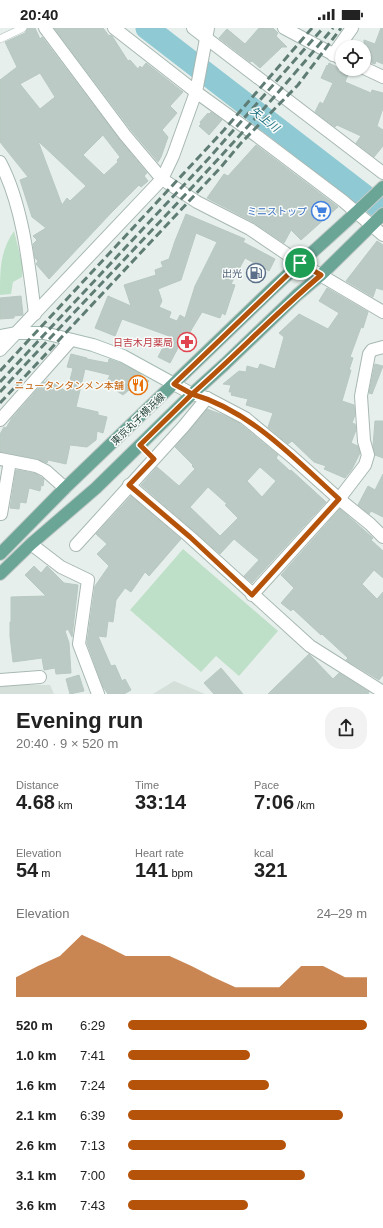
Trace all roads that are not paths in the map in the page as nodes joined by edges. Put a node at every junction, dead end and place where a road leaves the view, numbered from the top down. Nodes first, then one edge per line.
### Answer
1 (23, 28) edge
2 (45, 28) edge
3 (114, 28) edge
4 (193, 28) edge
5 (284, 28) edge
6 (352, 28) edge
7 (207, 38) edge
8 (0, 39) edge
9 (346, 40) edge
10 (335, 55) edge
11 (371, 71) edge
12 (383, 76) edge
13 (196, 89) junction
14 (0, 162) edge
15 (383, 173) edge
16 (162, 179) junction
17 (383, 187) edge
18 (357, 212) junction
19 (383, 214) edge
20 (371, 225) junction
21 (383, 235) edge
22 (300, 263) junction
23 (321, 275) junction
24 (383, 312) edge
25 (35, 314) junction
26 (17, 333) junction
27 (0, 336) edge
28 (71, 340) junction
29 (383, 348) edge
30 (0, 350) edge
31 (174, 384) junction
32 (192, 394) junction
33 (207, 398) junction
34 (0, 420) edge
35 (140, 445) junction
36 (154, 459) junction
37 (5, 460) edge
38 (129, 485) junction
39 (65, 488) junction
40 (339, 499) junction
41 (1, 514) edge
42 (383, 537) edge
43 (31, 544) junction
44 (76, 545) dead end
45 (0, 554) edge
46 (0, 574) edge
47 (252, 595) junction
48 (40, 677) dead end
49 (0, 680) edge
50 (383, 693) edge
51 (98, 694) edge

1 - 8 lane
2 - 16 street
3 - 13 street
4 - 7 street
5 - 10 street
6 - 9 street
7 - 13 street
7 - 15 street
11 - 12 street
13 - 16 street
13 - 18 street
14 - 25 street
16 - 22 street
16 - 25 street
17 - 18 main road, 東京丸子横浜線
18 - 20 street
18 - 22 main road, 東京丸子横浜線
19 - 20 main road, 東京丸子横浜線
20 - 21 street
20 - 23 main road, 東京丸子横浜線
22 - 23 street
22 - 31 main road, 東京丸子横浜線
23 - 24 street
23 - 32 main road, 東京丸子横浜線
25 - 26 street
26 - 27 street
26 - 28 street
26 - 30 street
28 - 31 street
28 - 34 street
29 - 40 street
31 - 32 street
31 - 39 main road, 東京丸子横浜線
32 - 33 street
32 - 35 main road, 東京丸子横浜線
33 - 36 street
33 - 40 street
35 - 36 street
35 - 43 main road, 東京丸子横浜線
36 - 38 street
37 - 39 street
37 - 41 street
38 - 44 street
38 - 47 street
39 - 45 main road, 東京丸子横浜線
40 - 42 street
40 - 47 street
43 - 46 main road, 東京丸子横浜線
43 - 51 street
47 - 50 street
48 - 49 street

